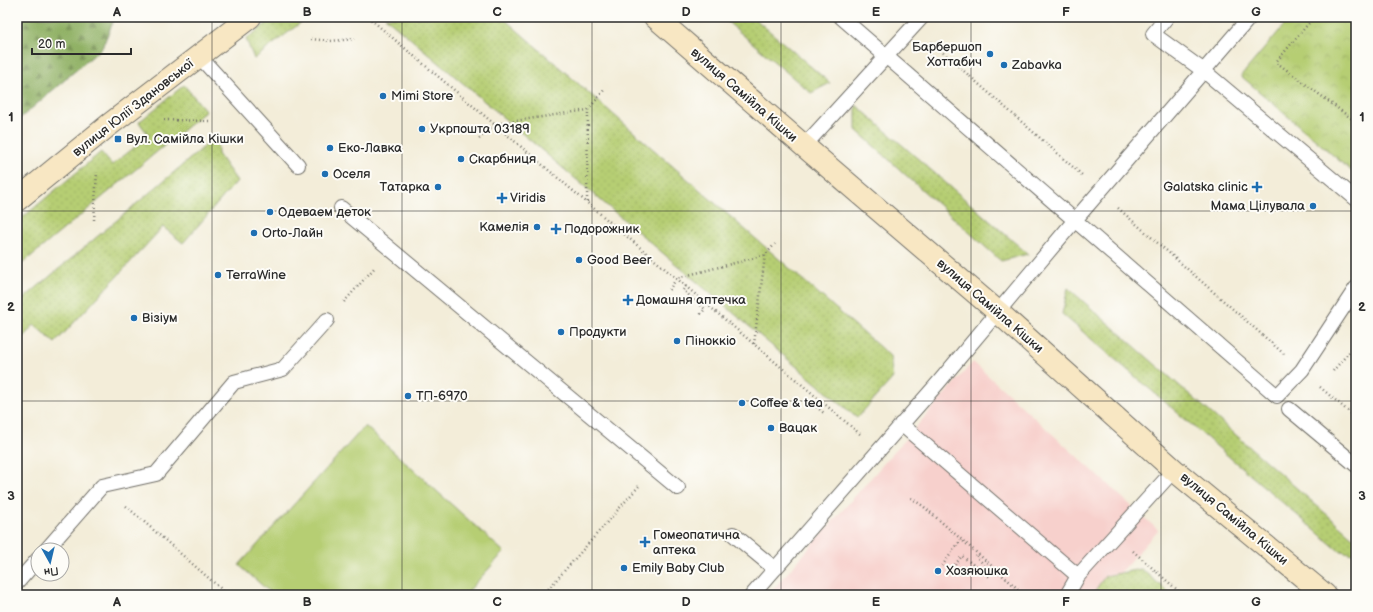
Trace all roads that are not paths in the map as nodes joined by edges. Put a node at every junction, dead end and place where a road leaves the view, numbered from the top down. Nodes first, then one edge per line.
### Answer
1 (250, 17) edge
2 (655, 17) edge
3 (841, 17) edge
4 (1167, 17) edge
5 (1250, 17) edge
6 (918, 22) edge
7 (199, 56) junction
8 (886, 56) junction
9 (1204, 71) junction
10 (804, 146) junction
11 (298, 165) dead end
12 (1356, 199) edge
13 (17, 200) edge
14 (340, 208) dead end
15 (1075, 220) junction
16 (1356, 288) edge
17 (998, 312) junction
18 (327, 320) road end
19 (1289, 409) dead end
20 (901, 424) junction
21 (1356, 465) edge
22 (1174, 470) junction
23 (678, 488) dead end
24 (734, 534) dead end
25 (53, 542) edge
26 (30, 568) edge
27 (775, 569) junction
28 (1078, 576) junction
29 (17, 582) edge
30 (752, 595) edge
31 (1067, 595) edge
32 (1325, 595) edge

1 - 7 street, вулиця Юлії Здановської
2 - 10 street, вулиця Самійла Кішки
3 - 8 lane
4 - 9 lane
5 - 9 lane
6 - 8 lane
7 - 11 lane
7 - 13 street, вулиця Юлії Здановської
8 - 10 lane
8 - 15 lane
9 - 12 lane
9 - 15 lane
10 - 17 street, вулиця Самійла Кішки
14 - 23 lane
15 - 16 lane
15 - 17 lane
17 - 20 lane
17 - 22 street, вулиця Самійла Кішки
18 - 25 lane
19 - 21 lane
20 - 27 lane
20 - 28 lane
22 - 28 lane
22 - 32 street, вулиця Самійла Кішки
24 - 27 lane
26 - 29 lane
27 - 30 lane
28 - 31 lane

